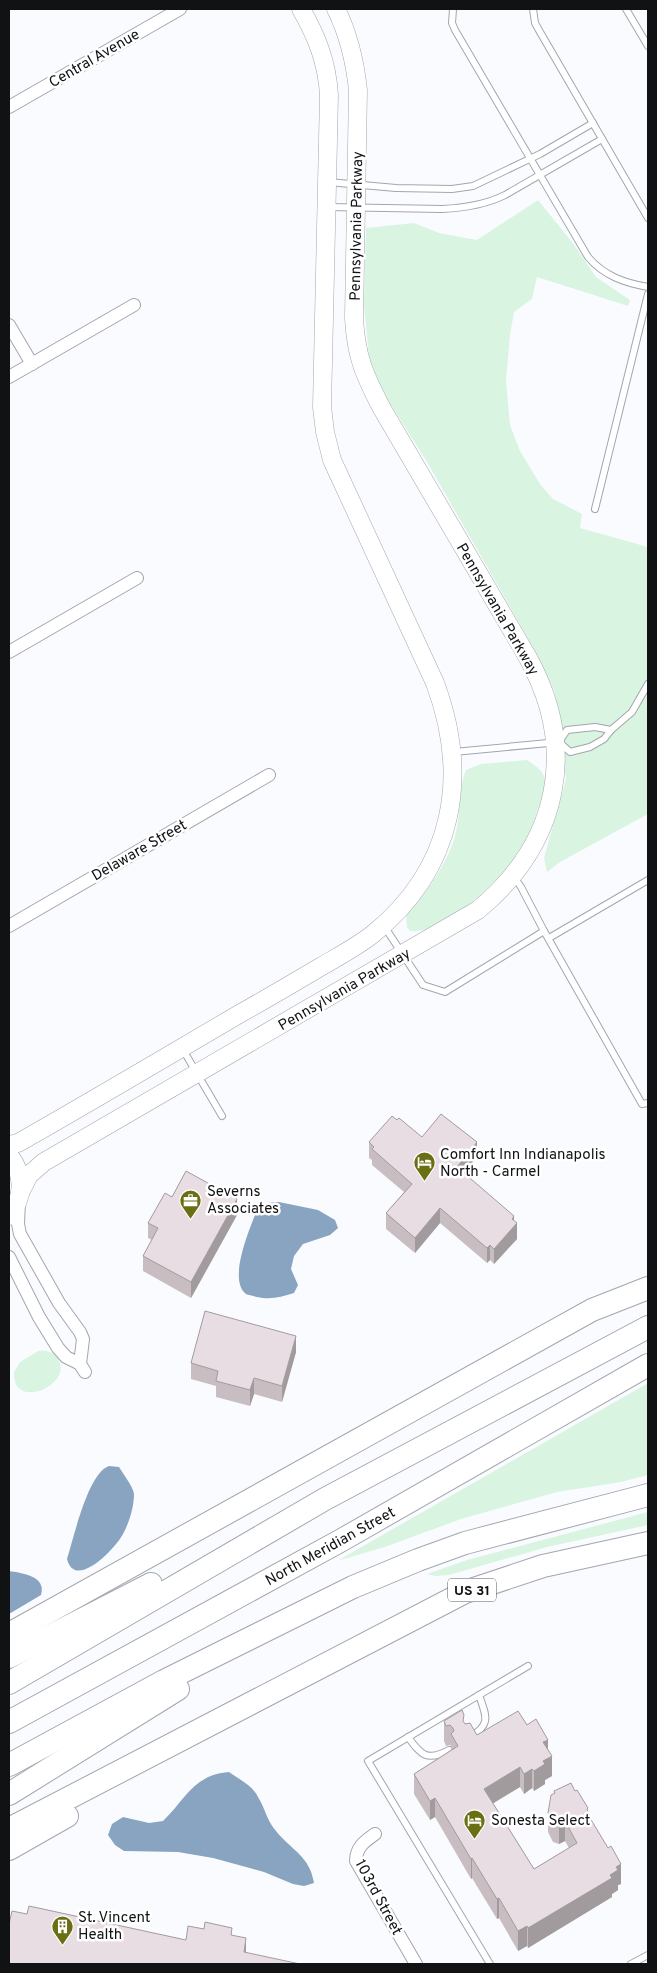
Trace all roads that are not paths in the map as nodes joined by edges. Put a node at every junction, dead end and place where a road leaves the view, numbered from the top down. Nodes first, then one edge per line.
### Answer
1 (180, 9) edge
2 (301, 9) edge
3 (336, 9) edge
4 (453, 9) edge
5 (533, 9) edge
6 (626, 9) edge
7 (648, 46) edge
8 (9, 108) edge
9 (593, 123) junction
10 (602, 139) junction
11 (530, 158) junction
12 (539, 175) junction
13 (327, 182) junction
14 (356, 186) junction
15 (326, 207) junction
16 (356, 208) junction
17 (648, 218) edge
18 (648, 287) edge
19 (648, 294) edge
20 (134, 305) dead end
21 (9, 325) edge
22 (32, 364) junction
23 (9, 377) edge
24 (595, 509) dead end
25 (137, 578) dead end
26 (9, 652) edge
27 (648, 684) edge
28 (611, 730) junction
29 (557, 742) junction
30 (452, 752) junction
31 (269, 775) dead end
32 (513, 876) junction
33 (648, 880) edge
34 (384, 924) junction
35 (9, 926) edge
36 (544, 931) junction
37 (548, 938) junction
38 (402, 955) junction
39 (182, 1048) junction
40 (197, 1074) junction
41 (648, 1103) edge
42 (222, 1116) dead end
43 (9, 1145) edge
44 (9, 1155) edge
45 (20, 1196) junction
46 (9, 1216) edge
47 (9, 1257) edge
48 (648, 1288) edge
49 (648, 1327) edge
50 (648, 1365) edge
51 (648, 1494) edge
52 (325, 1499) junction
53 (648, 1543) edge
54 (288, 1621) junction
55 (9, 1634) edge
56 (9, 1657) edge
57 (528, 1666) dead end
58 (308, 1672) junction
59 (9, 1683) edge
60 (479, 1695) junction
61 (9, 1722) edge
62 (408, 1737) junction
63 (467, 1739) edge
64 (449, 1750) edge
65 (9, 1765) edge
66 (9, 1794) edge
67 (9, 1829) edge
68 (375, 1834) dead end
69 (9, 1849) edge
70 (648, 1955) edge
71 (416, 1964) edge
72 (490, 1964) edge
73 (631, 1964) edge

1 - 8 street, Central Avenue
2 - 13 main road, Pennsylvania Parkway
3 - 14 main road, Pennsylvania Parkway
4 - 11 lane
5 - 9 lane
6 - 7 lane
9 - 10 lane
9 - 11 lane
10 - 12 lane
10 - 17 lane
11 - 12 lane
11 - 14 lane
12 - 16 lane
12 - 18 lane
13 - 14 lane
13 - 15 main road, Pennsylvania Parkway
14 - 16 main road, Pennsylvania Parkway
15 - 16 lane
15 - 30 main road, Pennsylvania Parkway
16 - 29 main road, Pennsylvania Parkway
19 - 24 lane
20 - 22 street
21 - 22 street
22 - 23 street
25 - 26 street
27 - 28 lane
28 - 29 lane
28 - 29 lane
29 - 30 lane
29 - 32 main road, Pennsylvania Parkway
30 - 34 main road, Pennsylvania Parkway
31 - 35 street, Delaware Street
32 - 36 lane
32 - 38 main road, Pennsylvania Parkway
33 - 37 lane
34 - 38 lane
34 - 39 main road, Pennsylvania Parkway
36 - 37 lane
36 - 38 lane
37 - 41 lane
38 - 40 main road, Pennsylvania Parkway
39 - 40 lane
39 - 43 main road, Pennsylvania Parkway
40 - 42 lane
40 - 45 main road, Pennsylvania Parkway
44 - 45 main road
45 - 46 main road, Pennsylvania Parkway
45 - 47 street
48 - 55 highway
49 - 52 highway
50 - 61 highway, North Meridian Street
51 - 54 highway
52 - 56 highway
52 - 59 highway
53 - 58 highway, US 31
54 - 65 highway
54 - 66 highway
57 - 60 lane
58 - 67 highway
58 - 69 highway, US 31
60 - 62 lane
60 - 63 lane
62 - 64 lane
62 - 72 lane
68 - 71 street, 103rd Street
70 - 73 lane

